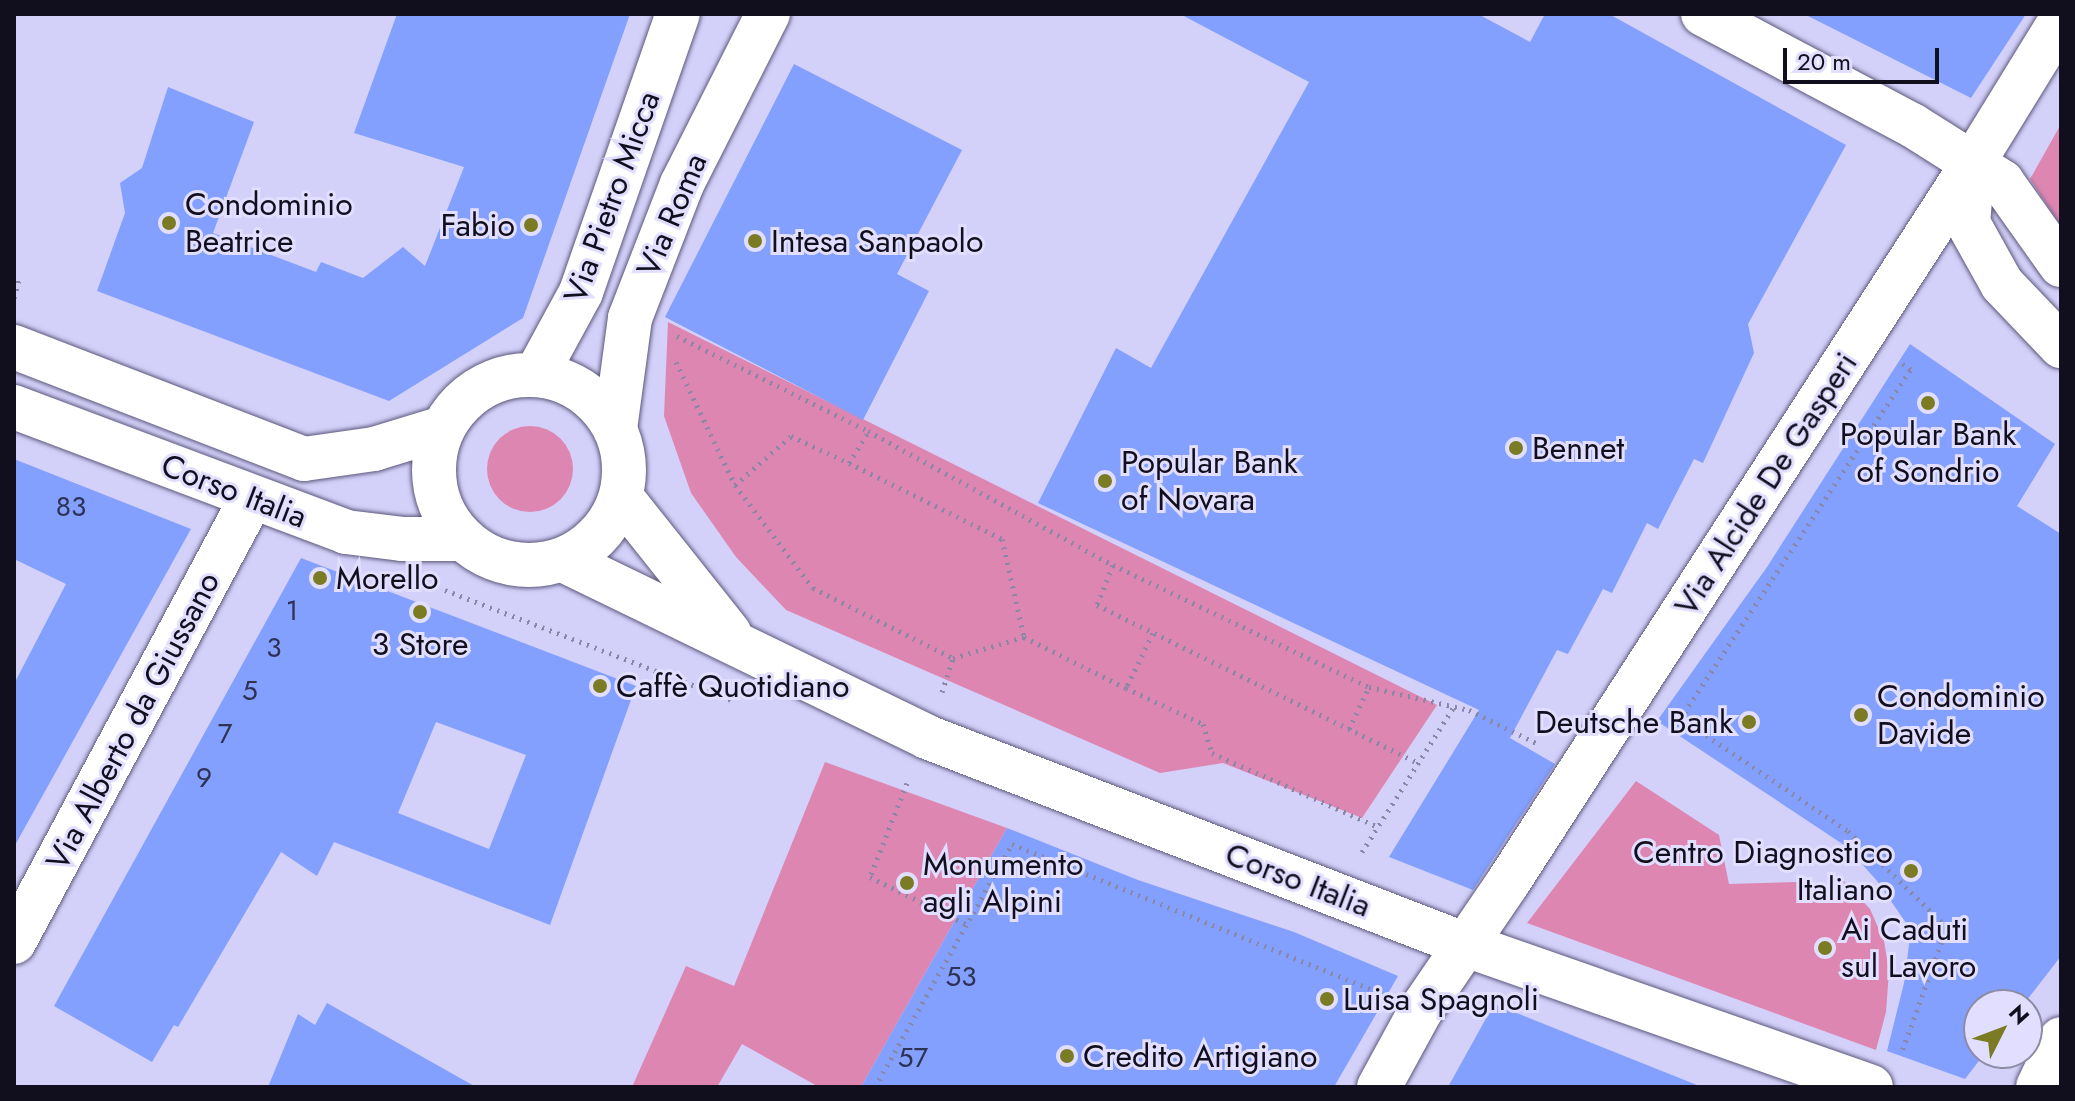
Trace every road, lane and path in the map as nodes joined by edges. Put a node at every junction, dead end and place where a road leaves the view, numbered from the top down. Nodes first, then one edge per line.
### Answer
1 (678, 14) edge
2 (768, 14) edge
3 (1703, 14) edge
4 (2061, 20) edge
5 (1973, 163) junction
6 (2061, 265) edge
7 (20, 276) dead end
8 (14, 299) edge
9 (649, 333) junction
10 (2061, 346) edge
11 (14, 347) edge
12 (1899, 361) dead end
13 (536, 375) junction
14 (14, 407) edge
15 (443, 428) junction
16 (615, 429) junction
17 (868, 431) junction
18 (849, 463) junction
19 (735, 485) junction
20 (621, 497) junction
21 (251, 499) junction
22 (463, 539) junction
23 (563, 560) junction
24 (1113, 565) junction
25 (1153, 633) junction
26 (1024, 637) junction
27 (737, 643) junction
28 (953, 658) junction
29 (1369, 687) junction
30 (1126, 688) junction
31 (1453, 708) junction
32 (1666, 708) dead end
33 (1680, 719) junction
34 (1349, 729) junction
35 (927, 737) junction
36 (1418, 763) junction
37 (1584, 766) junction
38 (1378, 827) junction
39 (1334, 894) junction
40 (968, 925) junction
41 (14, 942) edge
42 (1466, 945) junction
43 (1421, 1010) junction
44 (2061, 1039) edge
45 (1900, 1056) dead end
46 (1819, 1076) edge
47 (875, 1087) edge
48 (1379, 1087) edge
49 (1871, 1087) edge
50 (2038, 1087) edge

1 - 13 street, Via Pietro Micca
2 - 9 street, Via Roma
3 - 5 street
4 - 5 street, Via Alcide De Gasperi
5 - 6 street
5 - 10 street
5 - 37 street, Via Alcide De Gasperi
7 - 8 path
9 - 16 street, Via Roma
9 - 17 path
9 - 19 path
11 - 15 street, Corso Italia
12 - 33 path
13 - 15 street
13 - 16 street
14 - 21 street, Corso Italia
15 - 22 street
16 - 20 street
17 - 18 path
17 - 24 path
18 - 19 path
18 - 26 path
19 - 28 path
20 - 23 street
20 - 27 street, Corso Italia
21 - 22 street, Corso Italia
21 - 41 street, Via Alberto da Giussano
22 - 23 street
23 - 27 street, Corso Italia
24 - 25 path
24 - 29 path
25 - 30 path
25 - 34 path
26 - 28 path
26 - 30 path
27 - 35 street, Corso Italia
28 - 35 path
29 - 31 path
29 - 34 path
30 - 38 path
31 - 36 path
31 - 37 path
32 - 33 path
33 - 45 path
34 - 36 path
35 - 39 street, Corso Italia
35 - 40 path
36 - 38 path
37 - 42 street, Via Alcide De Gasperi
38 - 39 path
39 - 42 street, Corso Italia
40 - 43 path
40 - 47 path
42 - 43 street, Via Alcide De Gasperi
42 - 46 street, Corso Italia
43 - 48 street, Via Alcide De Gasperi
44 - 50 street
46 - 49 street, Corso Italia

